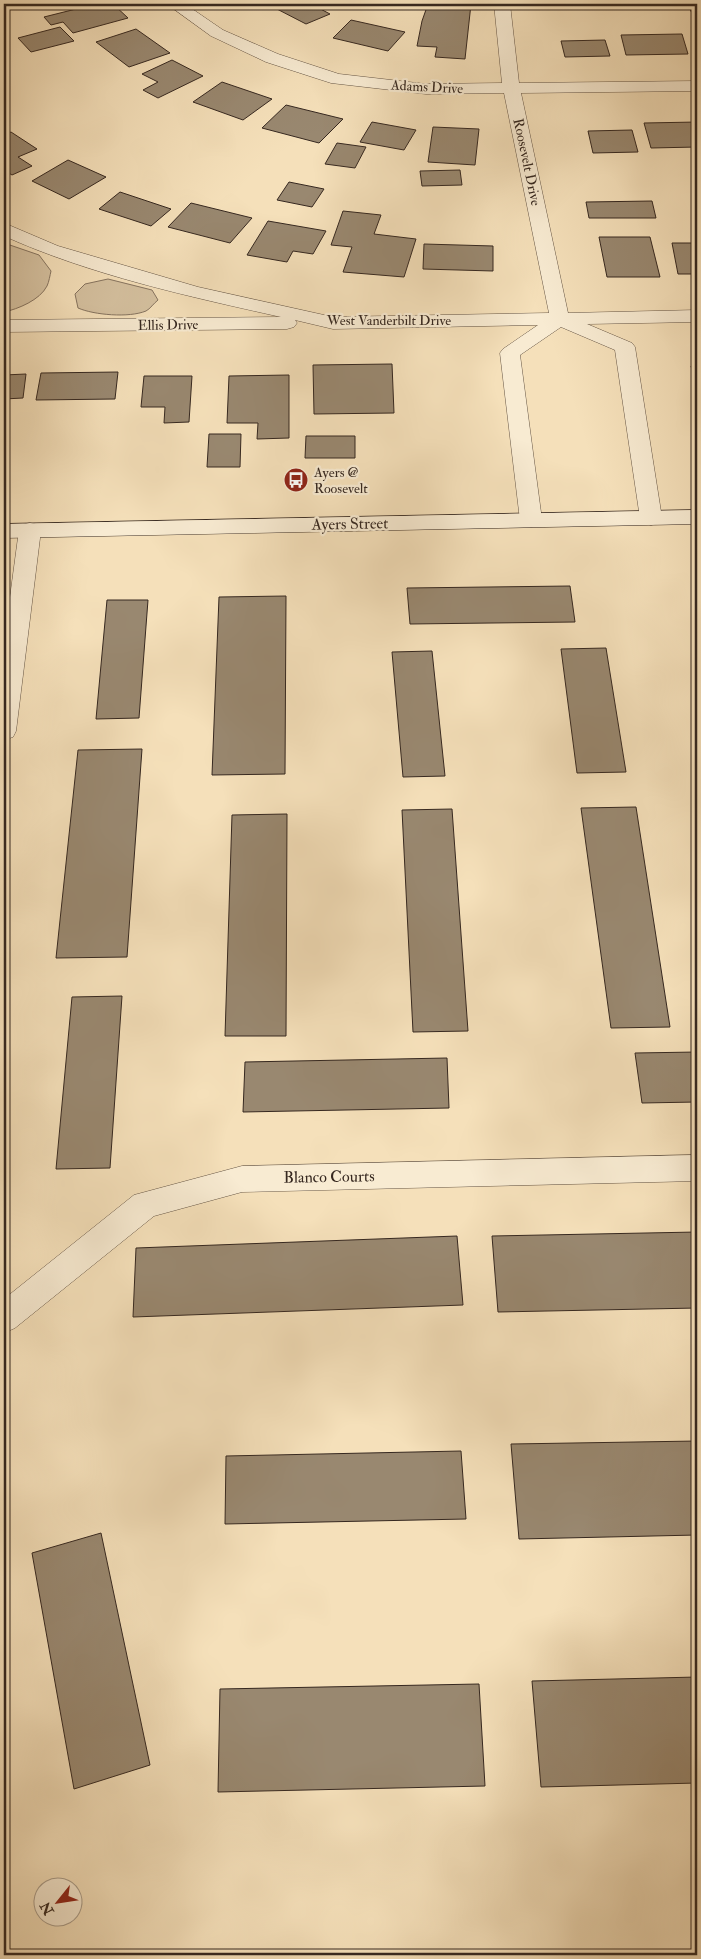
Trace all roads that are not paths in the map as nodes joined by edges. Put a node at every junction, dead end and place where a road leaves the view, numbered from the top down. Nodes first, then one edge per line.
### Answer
1 (175, 4) edge
2 (502, 4) edge
3 (697, 86) edge
4 (511, 88) junction
5 (4, 229) edge
6 (697, 316) edge
7 (560, 319) junction
8 (333, 323) junction
9 (4, 326) edge
10 (697, 517) edge
11 (652, 518) junction
12 (531, 520) junction
13 (30, 530) junction
14 (4, 531) edge
15 (4, 726) edge
16 (697, 1168) edge
17 (4, 1318) edge

1 - 4 street, Adams Drive
2 - 4 street, Roosevelt Drive
3 - 4 street, Adams Drive
4 - 7 street, Roosevelt Drive
5 - 8 street, West Vanderbilt Drive
6 - 7 street, West Vanderbilt Drive
7 - 8 street, West Vanderbilt Drive
7 - 11 street
7 - 12 street
8 - 9 street, Ellis Drive
10 - 11 street, Ayers Street
11 - 12 street, Ayers Street
12 - 13 street, Ayers Street
13 - 14 street, Ayers Street
13 - 15 street
16 - 17 street, Blanco Courts

